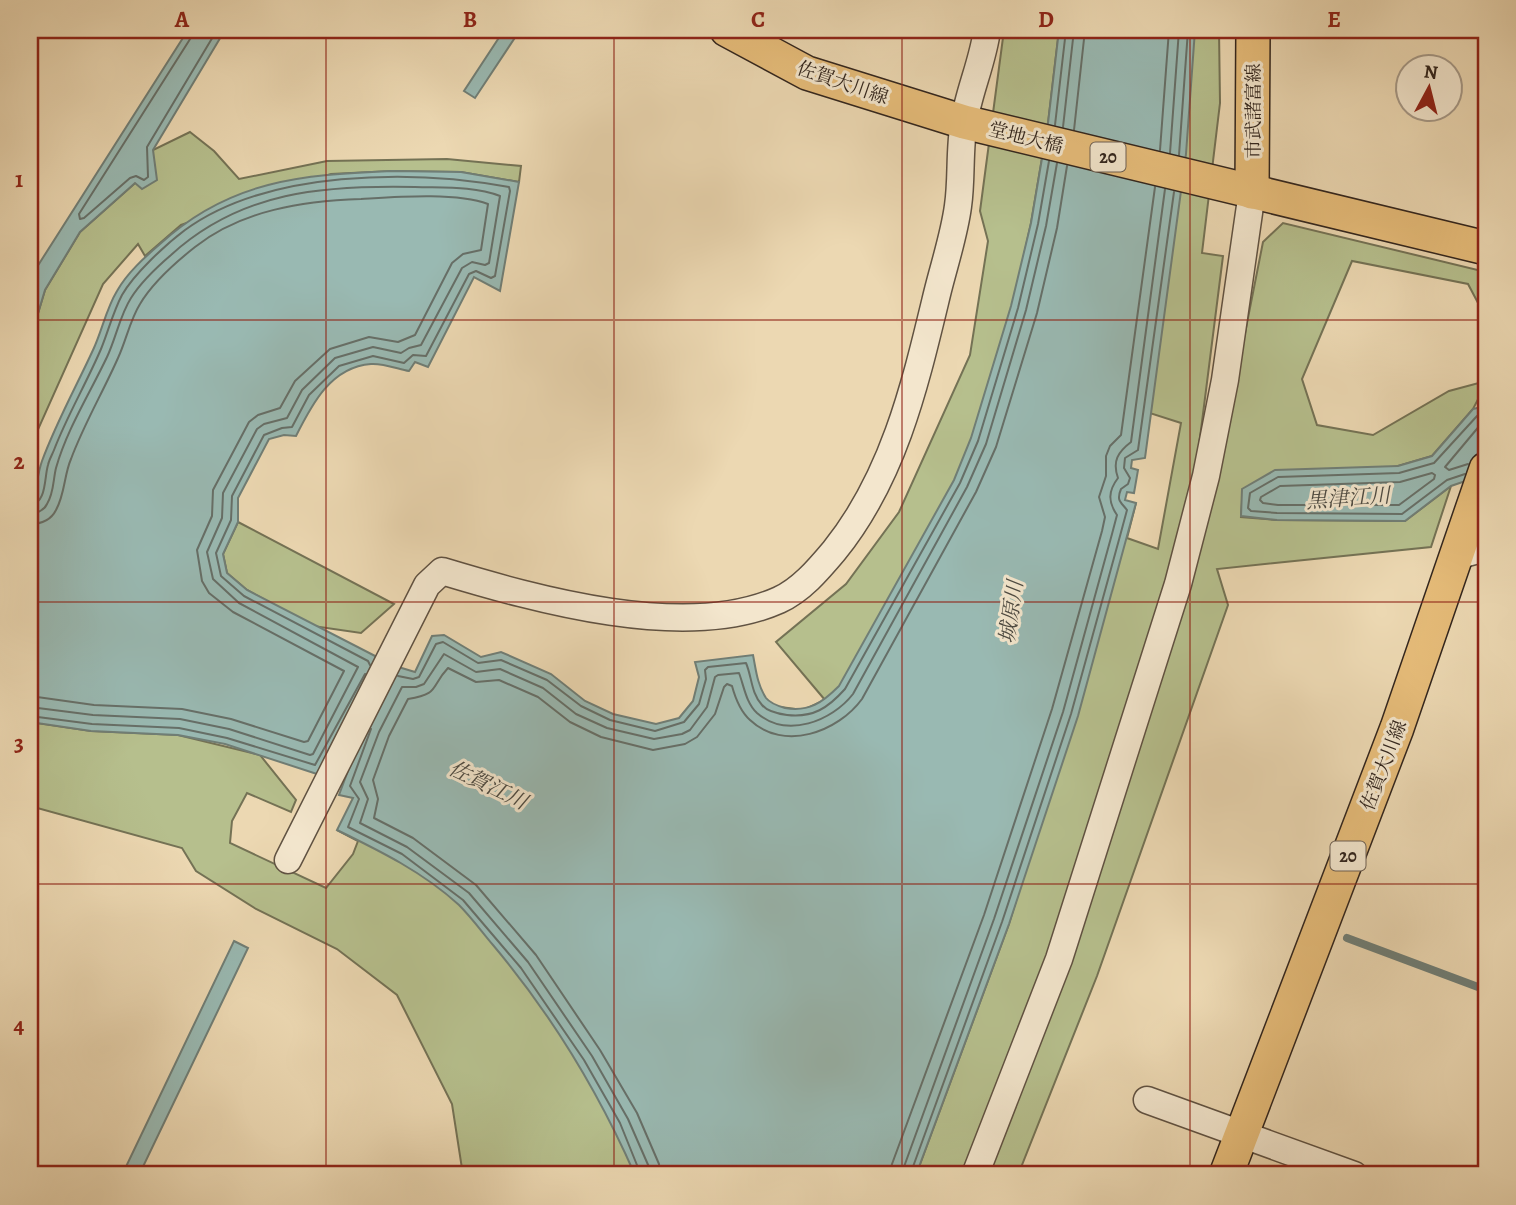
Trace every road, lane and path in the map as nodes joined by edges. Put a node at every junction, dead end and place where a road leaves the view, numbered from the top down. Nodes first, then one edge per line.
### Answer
1 (727, 30) edge
2 (987, 30) edge
3 (1253, 30) edge
4 (964, 122) junction
5 (1252, 192) junction
6 (1486, 248) edge
7 (1486, 469) edge
8 (1469, 546) edge
9 (288, 860) dead end
10 (1147, 1100) dead end
11 (1241, 1134) junction
12 (975, 1175) edge
13 (1226, 1175) edge
14 (1354, 1175) edge

1 - 4 main road, 佐賀大川線 / 20
2 - 4 street
3 - 5 main road, 市武諸富線
4 - 5 main road, 堂地大橋 / 20
4 - 9 street
5 - 6 main road, 20
5 - 12 street
7 - 8 main road, 佐賀大川線 / 20
8 - 11 main road, 佐賀大川線 / 20
10 - 11 street
11 - 13 main road, 佐賀大川線 / 20
11 - 14 street

